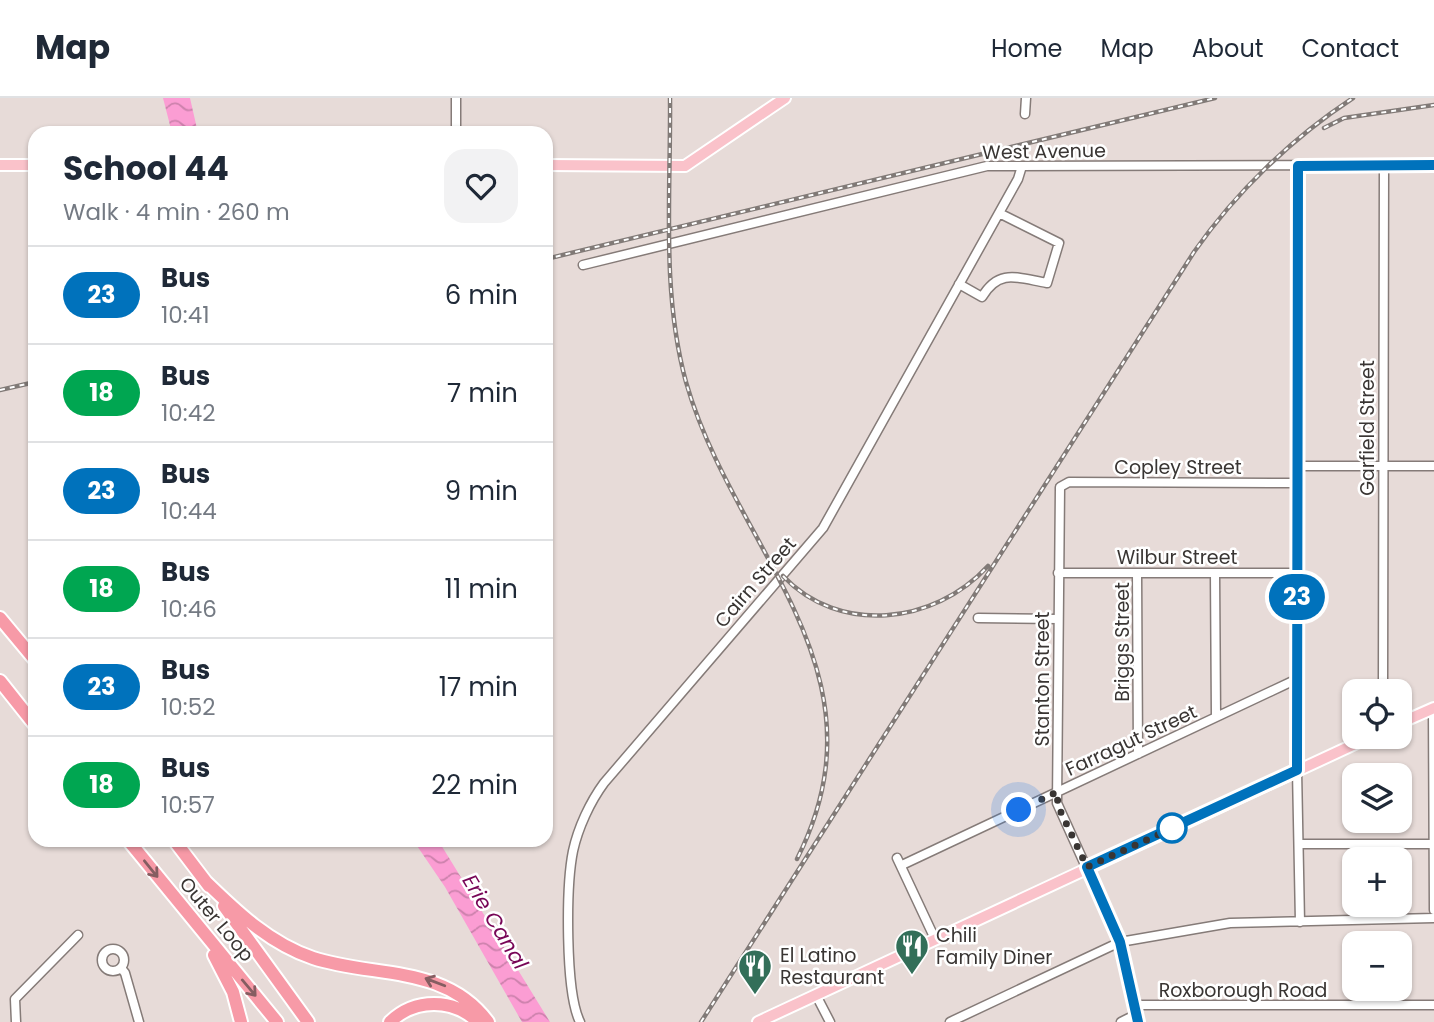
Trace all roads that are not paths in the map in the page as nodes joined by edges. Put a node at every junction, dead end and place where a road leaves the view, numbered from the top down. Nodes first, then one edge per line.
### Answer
1 (456, 98) edge
2 (785, 98) edge
3 (1026, 98) edge
4 (1025, 114) dead end
5 (456, 126) edge
6 (0, 165) edge
7 (28, 165) edge
8 (553, 165) edge
9 (1384, 165) junction
10 (1434, 165) edge
11 (1022, 166) junction
12 (1298, 166) junction
13 (999, 213) junction
14 (583, 265) dead end
15 (959, 284) junction
16 (1297, 466) junction
17 (1383, 466) junction
18 (1434, 466) edge
19 (1297, 483) junction
20 (1061, 485) joint
21 (1058, 573) junction
22 (1137, 573) junction
23 (1215, 573) junction
24 (1297, 573) junction
25 (0, 618) edge
26 (978, 618) dead end
27 (1058, 619) junction
28 (28, 652) edge
29 (1297, 679) junction
30 (1383, 679) edge
31 (0, 681) edge
32 (1433, 708) edge
33 (28, 716) edge
34 (1216, 717) junction
35 (1412, 718) edge
36 (1343, 749) edge
37 (1138, 754) junction
38 (1297, 770) junction
39 (1057, 792) junction
40 (1433, 834) edge
41 (1300, 844) junction
42 (1433, 844) edge
43 (134, 847) edge
44 (179, 847) edge
45 (1087, 867) junction
46 (205, 881) junction
47 (174, 897) junction
48 (1434, 910) edge
49 (1434, 918) edge
50 (1300, 922) junction
51 (78, 935) dead end
52 (935, 939) junction
53 (1120, 942) junction
54 (121, 968) dead end
55 (816, 995) junction
56 (1434, 1005) edge
57 (1137, 1014) edge
58 (16, 1022) edge
59 (139, 1022) edge
60 (241, 1022) edge
61 (278, 1022) edge
62 (308, 1022) edge
63 (390, 1022) edge
64 (478, 1022) edge
65 (488, 1022) edge
66 (580, 1022) edge
67 (758, 1022) edge
68 (830, 1022) edge
69 (950, 1022) edge
70 (1121, 1022) edge

1 - 5 street
2 - 8 main road
3 - 4 street
6 - 7 main road
9 - 10 street, West Avenue
9 - 12 street, West Avenue
9 - 17 street, Garfield Street
11 - 12 street, West Avenue
11 - 13 street, Cairn Street
11 - 14 street, West Avenue
12 - 16 street
13 - 15 street, Cairn Street
13 - 15 street
15 - 66 street, Cairn Street
16 - 17 street
16 - 19 street
17 - 18 street
17 - 30 street, Garfield Street
19 - 20 street, Copley Street
19 - 24 street
20 - 21 street, Stanton Street
21 - 22 street, Wilbur Street
21 - 27 street, Stanton Street
22 - 23 street, Wilbur Street
22 - 37 street, Briggs Street
23 - 24 street, Wilbur Street
23 - 34 street
24 - 29 street
25 - 28 highway
26 - 27 street
27 - 39 street, Stanton Street
29 - 34 street, Farragut Street
29 - 38 street
31 - 33 highway
32 - 35 main road
32 - 40 street
34 - 37 street, Farragut Street
36 - 38 main road
37 - 39 street, Farragut Street
38 - 41 street
38 - 45 main road
39 - 45 street, Stanton Street
39 - 52 street, Farragut Street
40 - 42 street
41 - 42 street
41 - 50 street
42 - 48 street
43 -> 47 highway, Outer Loop
44 - 46 highway, Outer Loop
45 - 52 main road
45 - 53 street, Stanton Street
46 - 62 highway, Outer Loop
65 -> 46 highway
47 - 60 highway
47 -> 61 highway, Outer Loop
49 - 50 street
50 - 53 street
51 - 58 street
52 - 55 main road
53 - 57 street, Stanton Street
53 - 69 street
54 - 59 street
55 - 67 main road
55 - 68 street
56 - 57 street, Roxborough Road
57 - 70 street, Roxborough Road
63 - 64 highway

